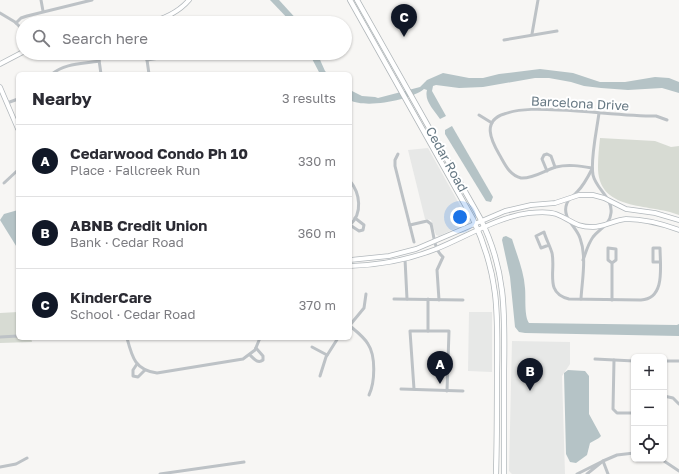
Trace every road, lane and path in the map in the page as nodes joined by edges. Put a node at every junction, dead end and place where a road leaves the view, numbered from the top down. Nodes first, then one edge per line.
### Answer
1 (40, 0) edge
2 (92, 0) edge
3 (189, 0) edge
4 (358, 0) edge
5 (538, 0) edge
6 (351, 2) edge
7 (43, 11) junction
8 (0, 13) edge
9 (26, 16) edge
10 (168, 16) edge
11 (16, 23) edge
12 (556, 31) dead end
13 (532, 34) junction
14 (504, 40) dead end
15 (16, 56) edge
16 (147, 60) edge
17 (99, 61) joint
18 (0, 64) edge
19 (55, 72) edge
20 (101, 72) edge
21 (149, 72) edge
22 (0, 87) edge
23 (16, 100) edge
24 (7, 103) junction
25 (598, 113) junction
26 (479, 115) dead end
27 (667, 120) dead end
28 (492, 123) junction
29 (16, 124) edge
30 (398, 154) dead end
31 (556, 167) junction
32 (592, 168) junction
33 (547, 171) junction
34 (16, 172) edge
35 (4, 184) dead end
36 (352, 184) edge
37 (570, 198) junction
38 (608, 200) junction
39 (355, 218) junction
40 (679, 220) edge
41 (482, 221) junction
42 (568, 221) junction
43 (352, 222) edge
44 (475, 224) junction
45 (608, 224) junction
46 (410, 225) junction
47 (352, 226) edge
48 (485, 228) junction
49 (679, 230) edge
50 (478, 231) junction
51 (414, 242) dead end
52 (436, 245) junction
53 (549, 245) junction
54 (405, 259) junction
55 (352, 260) edge
56 (584, 260) junction
57 (660, 262) junction
58 (612, 263) junction
59 (352, 266) edge
60 (366, 294) dead end
61 (394, 299) dead end
62 (407, 299) junction
63 (581, 299) junction
64 (428, 300) junction
65 (439, 300) junction
66 (464, 300) dead end
67 (612, 300) junction
68 (352, 323) edge
69 (352, 327) edge
70 (428, 331) junction
71 (16, 336) edge
72 (0, 337) edge
73 (128, 340) edge
74 (259, 340) edge
75 (337, 340) edge
76 (312, 347) dead end
77 (256, 348) junction
78 (250, 355) junction
79 (327, 355) junction
80 (595, 358) dead end
81 (614, 360) junction
82 (631, 361) edge
83 (679, 361) edge
84 (667, 362) edge
85 (138, 364) junction
86 (145, 370) junction
87 (320, 376) dead end
88 (400, 389) dead end
89 (414, 389) junction
90 (448, 391) junction
91 (463, 391) dead end
92 (369, 395) dead end
93 (667, 397) edge
94 (679, 404) edge
95 (631, 413) edge
96 (631, 453) edge
97 (27, 458) dead end
98 (603, 461) junction
99 (244, 462) dead end
100 (666, 462) edge
101 (0, 467) edge
102 (679, 471) edge
103 (160, 474) edge
104 (496, 474) edge
105 (504, 474) edge
106 (577, 474) edge
107 (587, 474) edge
108 (608, 474) edge

1 - 7 street
2 - 7 street
3 - 10 street
4 - 6 street
4 - 41 main road, Cedar Road
5 - 13 street
6 - 44 main road, Cedar Road
7 - 9 street
8 - 11 street
12 - 13 street
13 - 14 street
15 - 18 street
16 - 21 street
17 - 19 street
17 - 20 street
22 - 24 street
23 - 24 street
24 - 29 street
25 - 27 street, Barcelona Drive
25 - 28 street, Barcelona Drive
25 - 32 street
26 - 28 street
28 - 33 street
30 - 46 street
31 - 32 street
31 - 33 street
31 - 33 street
32 - 37 street
32 - 38 street
34 - 35 street
36 - 39 street
37 - 38 street
37 - 41 street
37 - 42 street
38 - 40 street
38 - 45 street
39 - 43 street
39 - 47 street
41 - 44 street
41 - 48 main road, Cedar Road
42 - 45 street
42 - 48 street
42 - 56 street
44 - 50 main road, Cedar Road
44 - 52 street
45 - 49 street
45 - 56 street
46 - 51 street
46 - 52 street
48 - 50 street
48 - 105 main road, Cedar Road
50 - 52 street
50 - 104 main road, Cedar Road
52 - 54 street
52 - 55 street
52 - 65 street
53 - 53 street
53 - 63 street
54 - 59 street
54 - 62 street
56 - 63 street
57 - 57 street
57 - 67 street
58 - 58 street
58 - 67 street
60 - 68 street
61 - 62 street
62 - 64 street
63 - 67 street
64 - 65 street
64 - 70 street
65 - 66 street
69 - 92 street
70 - 89 street
70 - 90 street
71 - 72 street
73 - 85 street
74 - 77 street
75 - 79 street
76 - 79 street
77 - 78 street
77 - 78 street
78 - 86 street
79 - 87 street
80 - 81 street
81 - 82 street
81 - 95 street
83 - 84 street
85 - 86 street
85 - 86 street
88 - 89 street
89 - 90 street
90 - 91 street
93 - 94 street
96 - 98 street
97 - 101 street
98 - 106 street
98 - 107 street
98 - 108 street
99 - 103 street
100 - 102 street

